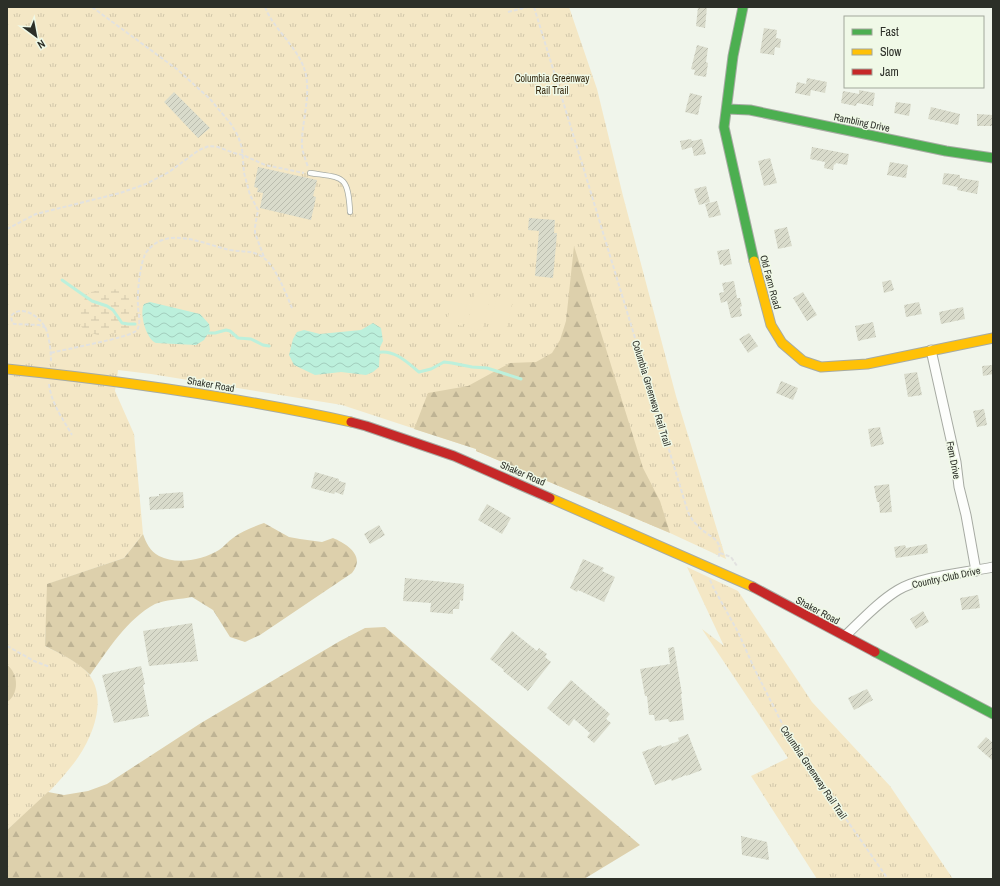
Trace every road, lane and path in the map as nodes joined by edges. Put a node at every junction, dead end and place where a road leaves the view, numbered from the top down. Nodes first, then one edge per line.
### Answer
1 (92, 7) edge
2 (265, 7) edge
3 (527, 7) edge
4 (534, 7) edge
5 (743, 7) edge
6 (508, 12) dead end
7 (727, 109) junction
8 (243, 155) junction
9 (993, 158) edge
10 (310, 173) junction
11 (350, 212) dead end
12 (7, 229) edge
13 (264, 258) junction
14 (292, 308) dead end
15 (46, 328) junction
16 (993, 338) edge
17 (931, 350) junction
18 (51, 353) junction
19 (7, 369) edge
20 (50, 373) junction
21 (72, 435) dead end
22 (717, 562) dead end
23 (993, 567) edge
24 (976, 571) junction
25 (710, 576) dead end
26 (845, 636) junction
27 (7, 646) edge
28 (50, 667) dead end
29 (993, 714) edge
30 (888, 879) edge

1 - 8 path
2 - 10 path
3 - 6 path
4 - 22 path, Columbia Greenway Rail Trail
5 - 7 street, Old Farm Road
7 - 9 street, Rambling Drive
7 - 17 street, Old Farm Road
8 - 10 path
8 - 12 path
8 - 13 path
10 - 11 lane
13 - 14 path
13 - 18 path
15 - 15 path
15 - 18 path
16 - 17 street, Old Farm Road
17 - 24 street, Fern Drive
18 - 20 path
19 - 20 street, Shaker Road
20 - 21 path
20 - 26 street, Shaker Road
23 - 24 street, Country Club Drive
24 - 26 street, Country Club Drive
25 - 30 path, Columbia Greenway Rail Trail
26 - 29 street, Shaker Road
27 - 28 path

